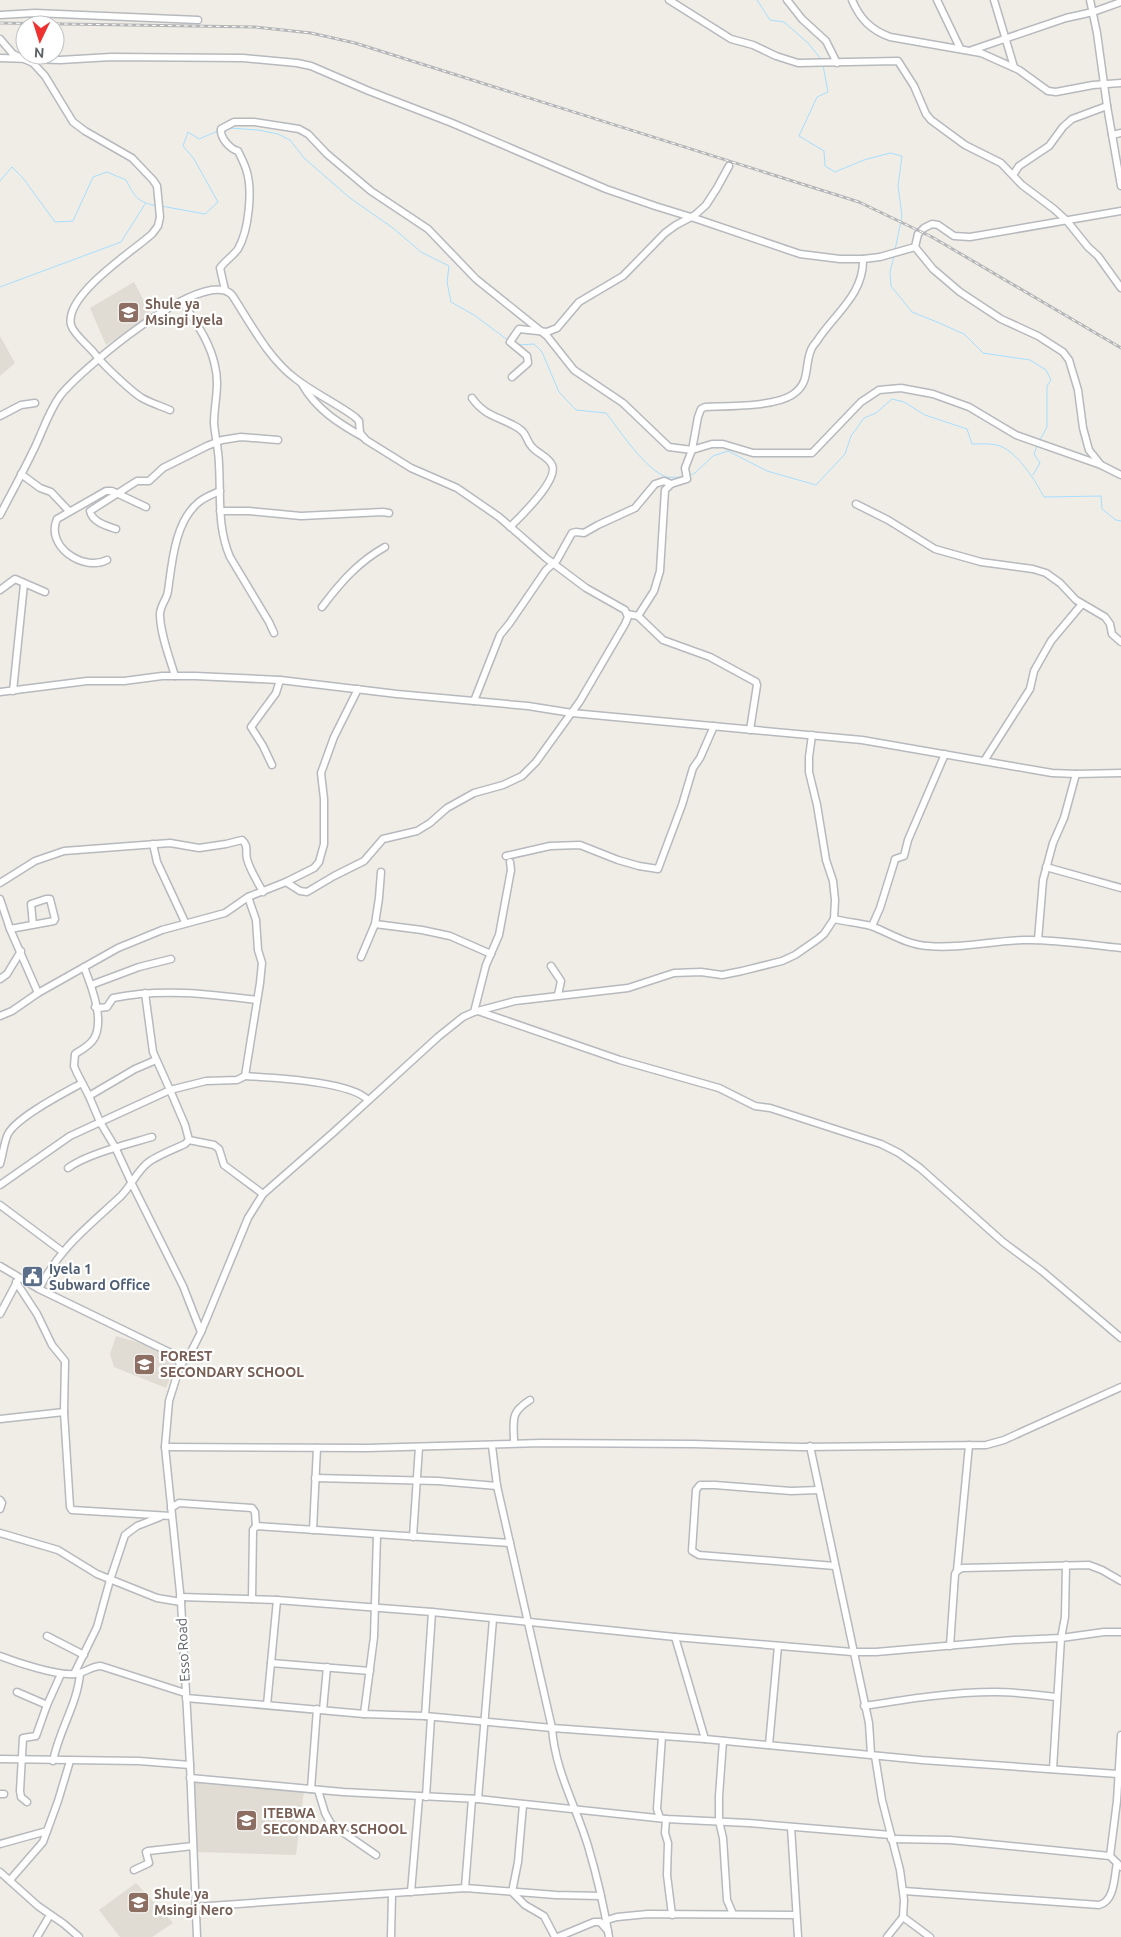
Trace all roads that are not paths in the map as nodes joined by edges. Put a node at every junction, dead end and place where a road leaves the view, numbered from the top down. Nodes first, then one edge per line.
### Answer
1 (669, 0) edge
2 (787, 0) edge
3 (852, 0) edge
4 (936, 0) edge
5 (994, 0) edge
6 (1090, 0) edge
7 (1121, 2) edge
8 (1093, 12) junction
9 (0, 15) edge
10 (198, 20) dead end
11 (0, 39) edge
12 (1006, 39) junction
13 (960, 48) junction
14 (972, 50) junction
15 (15, 55) edge
16 (0, 58) edge
17 (15, 59) edge
18 (65, 60) edge
19 (836, 63) junction
20 (35, 65) edge
21 (1014, 67) junction
22 (1121, 83) edge
23 (1104, 85) junction
24 (1107, 106) junction
25 (1121, 133) edge
26 (1112, 135) junction
27 (729, 166) dead end
28 (1013, 175) junction
29 (1121, 186) edge
30 (1121, 211) edge
31 (692, 217) junction
32 (1067, 221) junction
33 (915, 247) junction
34 (863, 259) junction
35 (1121, 288) edge
36 (225, 290) junction
37 (182, 301) junction
38 (541, 331) junction
39 (98, 359) junction
40 (512, 377) dead end
41 (302, 382) junction
42 (472, 398) dead end
43 (35, 403) dead end
44 (170, 410) dead end
45 (0, 416) edge
46 (364, 438) junction
47 (278, 440) dead end
48 (217, 442) junction
49 (692, 450) junction
50 (1101, 465) junction
51 (21, 474) junction
52 (1121, 475) edge
53 (672, 484) junction
54 (220, 491) junction
55 (117, 494) junction
56 (856, 504) dead end
57 (146, 507) dead end
58 (70, 511) junction
59 (220, 511) junction
60 (389, 513) dead end
61 (0, 515) edge
62 (510, 527) junction
63 (116, 529) dead end
64 (385, 547) dead end
65 (107, 560) dead end
66 (554, 564) junction
67 (24, 584) junction
68 (0, 590) edge
69 (45, 592) dead end
70 (1082, 604) junction
71 (322, 607) dead end
72 (627, 614) junction
73 (638, 616) junction
74 (274, 633) dead end
75 (1121, 642) edge
76 (175, 676) junction
77 (280, 680) junction
78 (358, 689) junction
79 (13, 691) junction
80 (0, 692) edge
81 (474, 701) junction
82 (572, 713) junction
83 (714, 726) junction
84 (750, 730) junction
85 (812, 735) junction
86 (944, 754) junction
87 (984, 760) junction
88 (272, 765) dead end
89 (1121, 773) edge
90 (1076, 774) junction
91 (153, 844) junction
92 (1046, 867) junction
93 (380, 872) dead end
94 (286, 882) junction
95 (0, 883) edge
96 (1121, 888) edge
97 (263, 892) junction
98 (248, 897) junction
99 (1, 903) edge
100 (834, 919) junction
101 (185, 922) junction
102 (375, 924) junction
103 (33, 925) junction
104 (872, 926) junction
105 (10, 929) junction
106 (1038, 940) junction
107 (1121, 948) edge
108 (21, 951) junction
109 (491, 954) junction
110 (361, 957) dead end
111 (171, 959) dead end
112 (551, 966) dead end
113 (84, 967) junction
114 (0, 979) edge
115 (91, 985) junction
116 (38, 993) junction
117 (145, 993) junction
118 (558, 995) junction
119 (258, 1000) junction
120 (95, 1006) junction
121 (476, 1012) junction
122 (1, 1017) edge
123 (156, 1060) junction
124 (246, 1076) junction
125 (82, 1084) junction
126 (170, 1090) junction
127 (89, 1096) junction
128 (368, 1100) junction
129 (100, 1122) junction
130 (152, 1137) dead end
131 (189, 1140) junction
132 (115, 1147) junction
133 (0, 1164) edge
134 (68, 1168) dead end
135 (132, 1183) junction
136 (0, 1185) edge
137 (263, 1194) junction
138 (0, 1205) edge
139 (63, 1252) junction
140 (0, 1266) edge
141 (18, 1279) junction
142 (39, 1289) junction
143 (0, 1314) edge
144 (201, 1332) junction
145 (1121, 1338) edge
146 (180, 1366) junction
147 (1121, 1387) edge
148 (530, 1400) dead end
149 (64, 1412) junction
150 (0, 1418) edge
151 (514, 1443) junction
152 (969, 1445) junction
153 (492, 1446) junction
154 (810, 1446) junction
155 (165, 1447) junction
156 (419, 1447) junction
157 (317, 1448) junction
158 (315, 1478) junction
159 (417, 1481) junction
160 (497, 1486) junction
161 (819, 1490) junction
162 (0, 1500) edge
163 (0, 1509) edge
164 (169, 1513) junction
165 (256, 1526) junction
166 (313, 1530) junction
167 (0, 1533) edge
168 (377, 1535) junction
169 (413, 1537) junction
170 (510, 1544) junction
171 (835, 1566) junction
172 (1066, 1566) junction
173 (956, 1570) junction
174 (110, 1580) junction
175 (1121, 1581) edge
176 (252, 1598) junction
177 (180, 1599) junction
178 (277, 1600) junction
179 (375, 1608) junction
180 (432, 1612) junction
181 (493, 1619) junction
182 (527, 1622) junction
183 (1121, 1632) edge
184 (47, 1636) dead end
185 (675, 1637) junction
186 (1061, 1638) junction
187 (778, 1646) junction
188 (950, 1646) junction
189 (852, 1652) junction
190 (84, 1655) junction
191 (0, 1656) edge
192 (271, 1663) junction
193 (327, 1667) junction
194 (370, 1671) junction
195 (61, 1674) junction
196 (77, 1674) junction
197 (16, 1692) dead end
198 (186, 1695) junction
199 (1057, 1697) junction
200 (47, 1705) junction
201 (268, 1705) junction
202 (864, 1706) junction
203 (320, 1709) junction
204 (364, 1714) junction
205 (428, 1716) junction
206 (486, 1721) junction
207 (552, 1728) junction
208 (1121, 1735) edge
209 (662, 1736) junction
210 (705, 1739) junction
211 (723, 1741) junction
212 (769, 1745) junction
213 (873, 1755) junction
214 (0, 1759) edge
215 (21, 1759) junction
216 (53, 1760) junction
217 (70, 1761) junction
218 (190, 1765) junction
219 (1053, 1769) junction
220 (1118, 1774) junction
221 (190, 1778) junction
222 (314, 1790) junction
223 (423, 1797) junction
224 (475, 1799) junction
225 (1119, 1801) edge
226 (27, 1802) dead end
227 (523, 1805) junction
228 (575, 1810) junction
229 (663, 1819) junction
230 (719, 1821) junction
231 (791, 1827) junction
232 (47, 1830) junction
233 (891, 1837) junction
234 (0, 1844) edge
235 (193, 1846) junction
236 (376, 1855) dead end
237 (1110, 1856) junction
238 (1119, 1865) edge
239 (134, 1870) dead end
240 (0, 1872) edge
241 (10, 1880) junction
242 (465, 1888) junction
243 (904, 1891) junction
244 (411, 1892) junction
245 (512, 1892) junction
246 (392, 1894) junction
247 (601, 1896) junction
248 (195, 1907) junction
249 (733, 1914) junction
250 (50, 1915) junction
251 (672, 1915) junction
252 (796, 1915) junction
253 (903, 1917) junction
254 (607, 1920) junction
255 (609, 1934) edge
256 (37, 1937) edge
257 (79, 1937) edge
258 (197, 1937) edge
259 (391, 1937) edge
260 (556, 1937) edge
261 (798, 1937) edge
262 (887, 1937) edge
263 (930, 1937) edge

1 - 19 street
2 - 19 street
3 - 13 street
4 - 13 street
5 - 12 street
6 - 8 street
7 - 8 street
8 - 12 street
8 - 23 street
9 - 10 street
11 - 15 street
12 - 14 street
12 - 21 street
13 - 14 street
14 - 21 street
16 - 17 street
18 - 31 street
19 - 28 street
20 - 39 street
21 - 23 street
22 - 23 street
23 - 24 street
24 - 26 street
24 - 28 street
25 - 26 street
26 - 29 street
27 - 31 street
28 - 32 street
30 - 32 street
31 - 34 street
31 - 38 street
32 - 33 street
32 - 35 street
33 - 34 street
33 - 50 street
34 - 49 street
36 - 37 street
36 - 38 street
36 - 41 street
37 - 39 street
37 - 48 street
38 - 40 street
38 - 49 street
39 - 44 street
39 - 51 street
41 - 46 street
41 - 46 street
42 - 62 street
43 - 45 street
46 - 62 street
47 - 48 street
48 - 54 street
48 - 55 street
49 - 50 street
49 - 53 street
50 - 52 street
51 - 58 street
51 - 61 street
53 - 66 street
53 - 73 street
54 - 59 street
54 - 76 street
55 - 57 street
55 - 58 street
55 - 63 street
56 - 70 street
58 - 65 street
59 - 60 street
59 - 74 street
62 - 66 street
64 - 71 street
66 - 72 street
66 - 81 street
67 - 68 street
67 - 69 street
67 - 79 street
70 - 75 street
70 - 87 street
72 - 73 street
72 - 82 street
73 - 84 street
76 - 77 street
76 - 79 street
77 - 78 street
77 - 88 street
78 - 81 street
78 - 94 street
79 - 80 street
81 - 82 street
82 - 83 street
82 - 94 street
83 - 84 street
83 - 109 street
84 - 85 street
85 - 86 street
85 - 100 street
86 - 87 street
86 - 104 street
87 - 90 street
89 - 90 street
90 - 92 street
91 - 95 street
91 - 97 street
91 - 101 street
92 - 96 street
92 - 106 street
93 - 102 street
94 - 97 street
97 - 98 street
98 - 101 street
98 - 119 street
99 - 105 street
100 - 104 street
100 - 118 street, Esso Road
101 - 113 street
102 - 109 street
102 - 110 street
103 - 103 street
103 - 105 street
104 - 106 street
105 - 108 street
106 - 107 street
108 - 114 street
108 - 116 street
109 - 121 street
111 - 115 street
112 - 118 street
113 - 115 street
113 - 116 street
115 - 120 street
116 - 122 street
117 - 119 street
117 - 120 street
117 - 123 street
118 - 121 street, Esso Road
119 - 124 street
120 - 125 street
121 - 128 street, Esso Road
121 - 145 street
123 - 126 street
123 - 127 street
124 - 126 street
124 - 128 street
125 - 127 street
125 - 133 street
126 - 129 street
126 - 131 street
127 - 129 street
128 - 137 street, Esso Road
129 - 132 street
129 - 136 street
130 - 132 street
131 - 135 street
131 - 137 street
132 - 134 street
132 - 135 street
135 - 139 street
135 - 144 street
137 - 144 street, Esso Road
138 - 139 street
139 - 142 street
140 - 141 street
141 - 142 street
141 - 143 street
141 - 149 street
142 - 146 street
144 - 146 street, Esso Road
146 - 155 street, Esso Road
147 - 152 street
148 - 151 street
149 - 150 street
149 - 164 street
151 - 153 street
151 - 154 street
152 - 154 street
152 - 173 street
153 - 156 street
153 - 160 street
154 - 161 street
155 - 157 street
155 - 164 street, Esso Road
156 - 157 street
156 - 159 street
157 - 158 street
158 - 159 street
158 - 166 street
159 - 160 street
159 - 169 street
160 - 170 street
161 - 171 street
161 - 171 street
162 - 163 street
164 - 165 street
164 - 174 street
164 - 177 street, Esso Road
165 - 166 street
165 - 176 street
166 - 168 street
167 - 174 street
168 - 169 street
168 - 179 street
169 - 170 street
170 - 182 street
171 - 189 street
172 - 173 street
172 - 175 street
172 - 186 street
173 - 188 street
174 - 177 street
174 - 190 street
176 - 177 street
176 - 178 street
177 - 198 street, Esso Road
178 - 179 street
178 - 192 street
179 - 180 street
179 - 194 street
180 - 181 street
180 - 205 street
181 - 182 street
181 - 206 street
182 - 185 street
182 - 207 street
183 - 186 street
184 - 190 street
185 - 187 street
185 - 210 street
186 - 188 street
186 - 199 street
187 - 189 street
187 - 212 street
188 - 189 street
189 - 202 street
190 - 196 street
191 - 195 street
192 - 193 street
192 - 201 street
193 - 194 street
193 - 203 street
194 - 204 street
195 - 196 street
195 - 200 street
196 - 198 street
196 - 216 street
197 - 200 street
198 - 201 street
198 - 218 street, Esso Road
199 - 202 street
199 - 219 street
200 - 215 street
201 - 203 street
202 - 213 street
203 - 204 street
203 - 222 street
204 - 205 street
205 - 206 street
205 - 223 street
206 - 207 street
206 - 224 street
207 - 209 street
207 - 228 street
208 - 220 street
209 - 210 street
209 - 229 street
210 - 211 street
211 - 212 street
211 - 230 street
212 - 213 street
213 - 219 street
213 - 233 street
214 - 215 street
215 - 216 street
215 - 226 street
216 - 217 street
217 - 218 street
217 - 232 street
218 - 221 street, Esso Road
219 - 220 street
220 - 225 street
221 - 222 street
221 - 235 street, Esso Road
222 - 223 street
222 - 236 street
223 - 224 street
223 - 244 street
224 - 227 street
224 - 242 street
225 - 237 street
227 - 228 street
227 - 245 street
228 - 229 street
228 - 247 street
229 - 230 street
229 - 251 street
230 - 231 street
230 - 249 street
231 - 233 street
231 - 252 street
232 - 234 street
232 - 241 street
233 - 237 street
233 - 243 street
235 - 239 street
235 - 248 street, Esso Road
237 - 238 street
238 - 243 street
240 - 241 street
241 - 250 street
242 - 244 street
242 - 245 street
243 - 253 street
244 - 246 street
245 - 247 street
245 - 260 street
246 - 248 street
246 - 259 street
247 - 254 street
248 - 258 street, Esso Road
249 - 251 street
249 - 252 street
250 - 256 street
250 - 257 street
251 - 254 street
252 - 261 street
253 - 262 street
253 - 263 street
254 - 255 street
255 - 260 street

